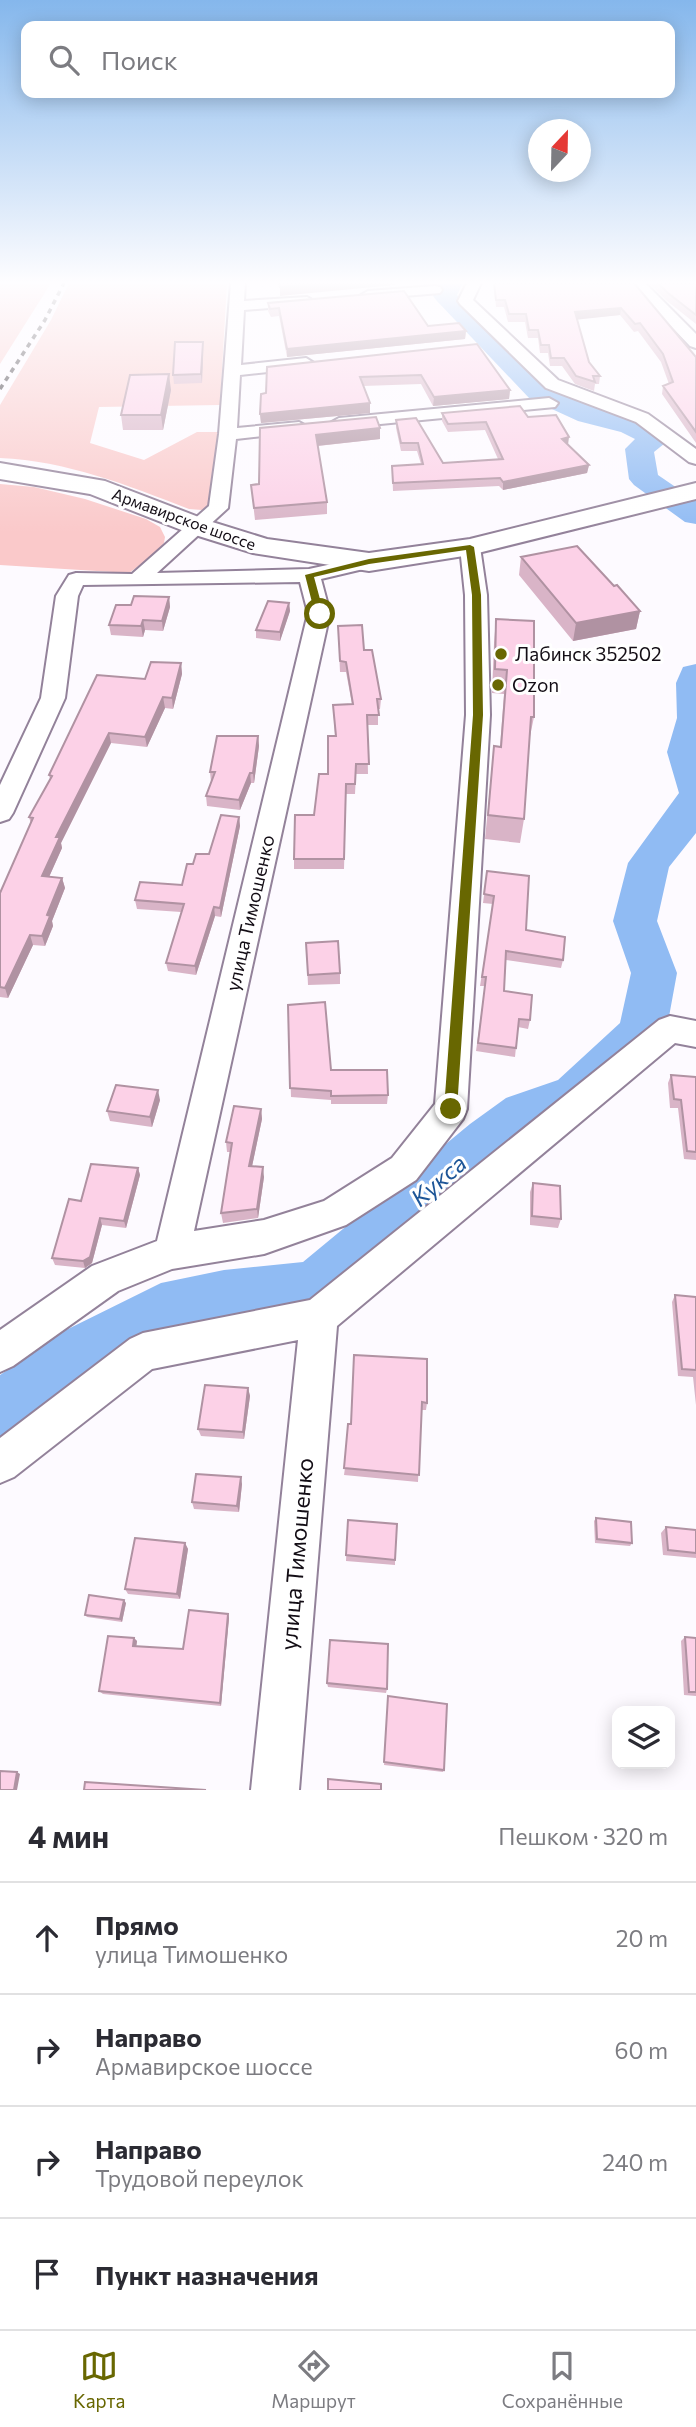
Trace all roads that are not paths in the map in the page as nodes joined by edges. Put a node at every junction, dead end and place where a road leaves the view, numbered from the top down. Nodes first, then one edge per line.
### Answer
1 (232, 367) edge
2 (275, 367) edge
3 (534, 367) edge
4 (232, 371) junction
5 (549, 403) dead end
6 (228, 434) junction
7 (696, 458) edge
8 (0, 471) edge
9 (694, 492) edge
10 (199, 527) junction
11 (470, 547) junction
12 (369, 562) junction
13 (309, 575) junction
14 (136, 580) junction
15 (0, 813) edge
16 (683, 1031) edge
17 (172, 1252) junction
18 (319, 1317) junction
19 (0, 1353) edge
20 (0, 1463) edge
21 (275, 1790) edge

1 - 4 street
2 - 4 street
3 - 7 street
4 - 6 street
5 - 6 street
6 - 10 street
8 - 10 main road, Армавирское шоссе
9 - 11 main road, Армавирское шоссе
10 - 12 main road, Армавирское шоссе
10 - 14 street
11 - 12 main road, Армавирское шоссе
11 - 17 street
12 - 13 street, Армавирское шоссе
13 - 14 street, Армавирское шоссе
13 - 17 street, улица Тимошенко
14 - 15 street, Армавирское шоссе
16 - 18 street
17 - 19 street
18 - 20 street
18 - 21 street, улица Тимошенко

